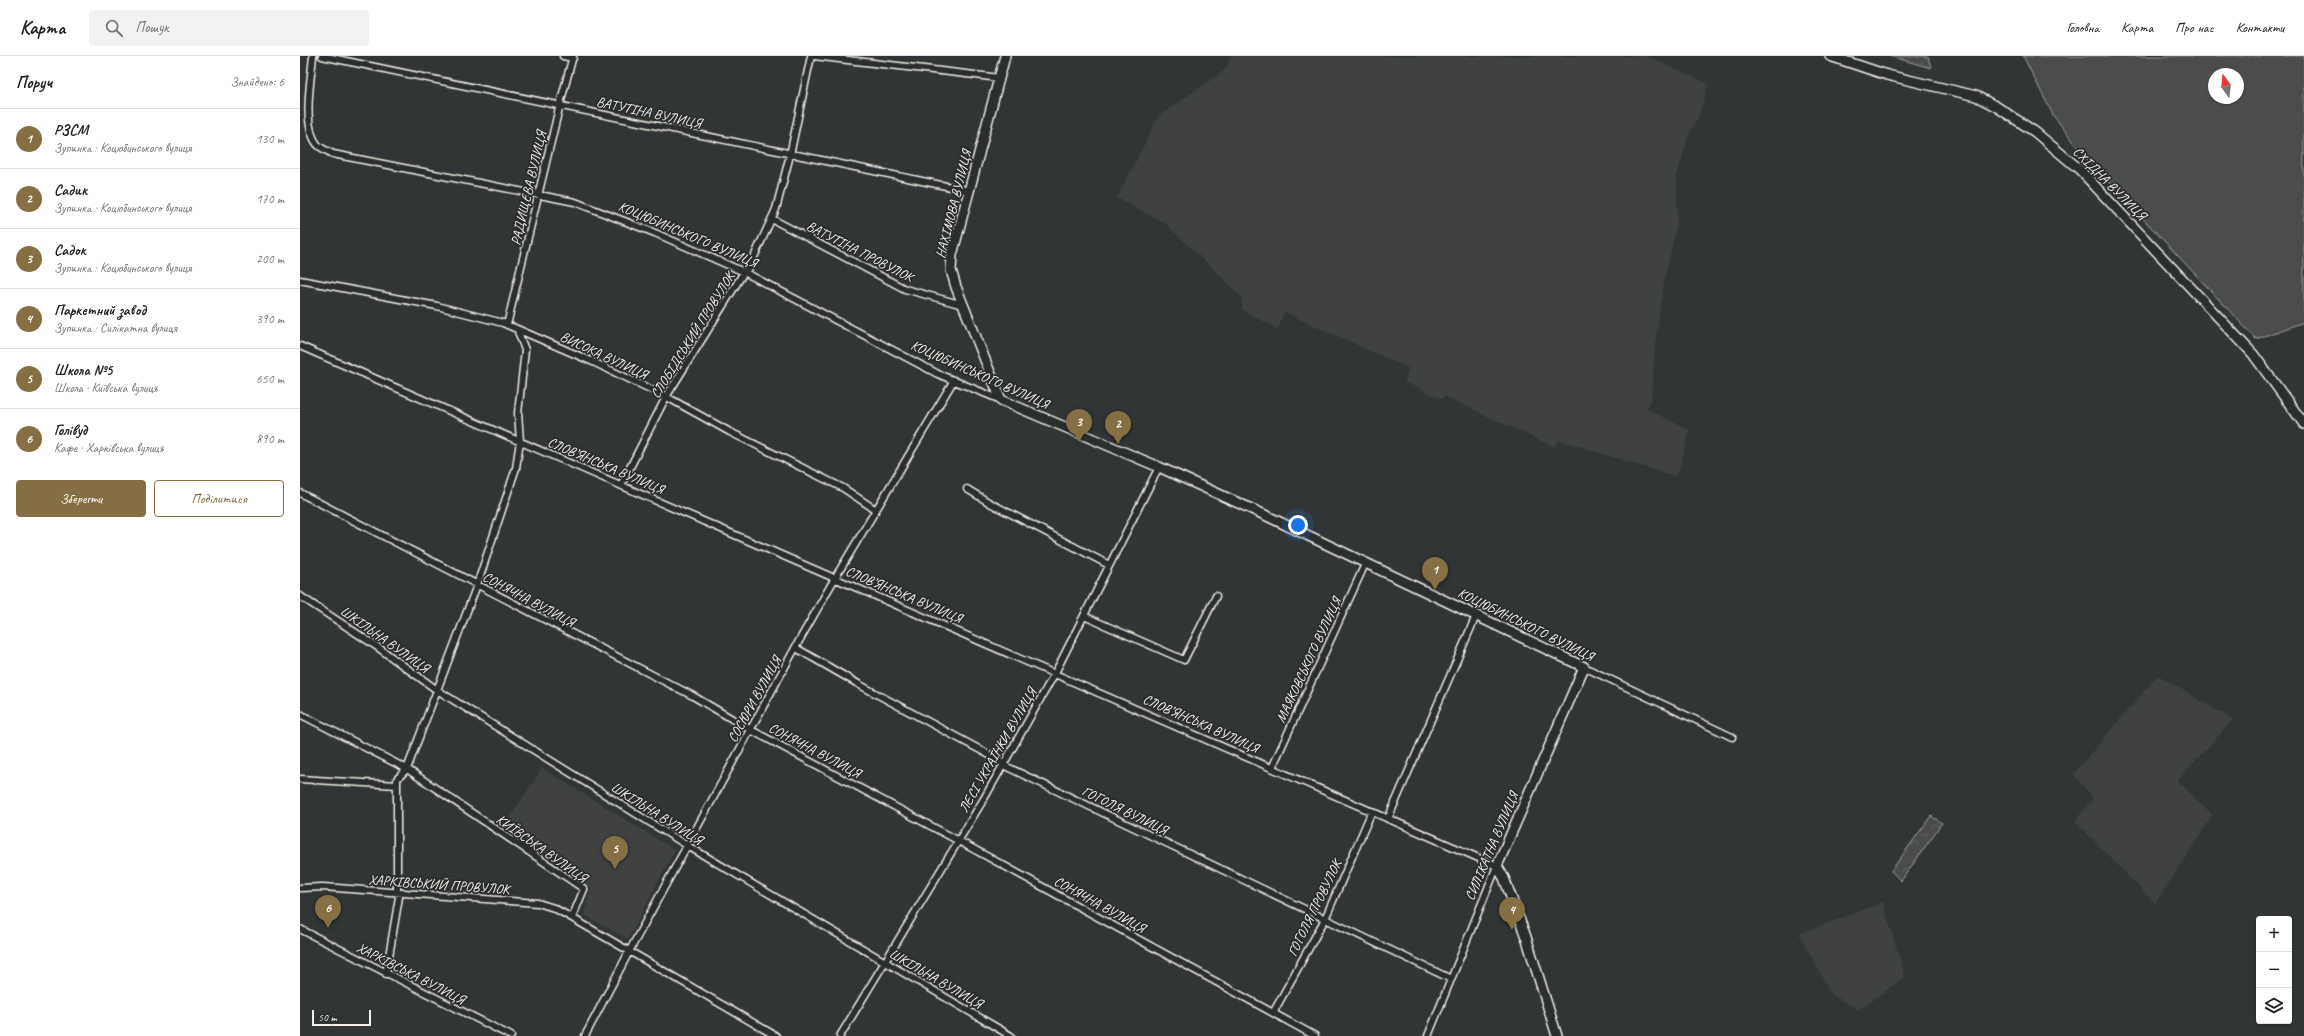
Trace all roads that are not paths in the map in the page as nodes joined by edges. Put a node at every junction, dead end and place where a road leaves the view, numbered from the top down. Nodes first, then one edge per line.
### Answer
1 (313, 56) edge
2 (322, 56) edge
3 (563, 56) edge
4 (810, 56) edge
5 (814, 56) edge
6 (1005, 56) edge
7 (1830, 56) edge
8 (573, 57) edge
9 (1000, 78) junction
10 (560, 104) junction
11 (790, 155) junction
12 (970, 191) junction
13 (540, 195) junction
14 (772, 219) junction
15 (744, 272) junction
16 (300, 280) edge
17 (963, 305) junction
18 (508, 325) junction
19 (517, 329) junction
20 (300, 346) edge
21 (954, 380) junction
22 (666, 397) junction
23 (1001, 400) junction
24 (2304, 424) edge
25 (520, 441) junction
26 (1158, 467) junction
27 (621, 485) junction
28 (967, 489) dead end
29 (300, 492) edge
30 (876, 510) junction
31 (1366, 562) junction
32 (1109, 565) junction
33 (836, 578) junction
34 (477, 585) junction
35 (300, 596) edge
36 (1216, 596) dead end
37 (1084, 616) junction
38 (1476, 616) junction
39 (796, 648) junction
40 (1584, 668) junction
41 (1055, 673) junction
42 (437, 690) junction
43 (300, 714) edge
44 (751, 730) junction
45 (1732, 737) dead end
46 (1003, 765) junction
47 (1272, 768) junction
48 (407, 769) junction
49 (300, 779) edge
50 (397, 785) junction
51 (1372, 811) junction
52 (1388, 819) junction
53 (958, 840) junction
54 (688, 846) junction
55 (1497, 866) junction
56 (300, 888) edge
57 (397, 892) junction
58 (572, 918) junction
59 (1325, 919) junction
60 (300, 929) edge
61 (630, 950) junction
62 (884, 961) junction
63 (386, 974) junction
64 (1451, 979) junction
65 (1273, 1013) junction
66 (511, 1036) edge
67 (585, 1036) edge
68 (776, 1036) edge
69 (840, 1036) edge
70 (1011, 1036) edge
71 (1315, 1036) edge
72 (1428, 1036) edge
73 (1557, 1036) edge

1 - 13 street, КОЦЮБИНСЬКОГО ВУЛИЦЯ
2 - 10 street, ВАТУТІНА ВУЛИЦЯ
3 - 8 street
4 - 11 street, СЛОБІДСЬКИЙ ПРОВУЛОК
5 - 9 street
6 - 9 street, НАХІМОВА ВУЛИЦЯ
7 - 24 street, СХІДНА ВУЛИЦЯ
8 - 10 street, РАДИЩЕВА ВУЛИЦЯ
9 - 12 street, НАХІМОВА ВУЛИЦЯ
10 - 11 street, ВАТУТІНА ВУЛИЦЯ
10 - 13 street, РАДИЩЕВА ВУЛИЦЯ
11 - 12 street, ВАТУТІНА ВУЛИЦЯ
11 - 14 street, СЛОБІДСЬКИЙ ПРОВУЛОК
12 - 17 street, НАХІМОВА ВУЛИЦЯ
13 - 15 street, КОЦЮБИНСЬКОГО ВУЛИЦЯ
13 - 18 street, РАДИЩЕВА ВУЛИЦЯ
14 - 15 street, СЛОБІДСЬКИЙ ПРОВУЛОК
14 - 17 street, ВАТУТІНА ПРОВУЛОК
15 - 21 street, КОЦЮБИНСЬКОГО ВУЛИЦЯ
15 - 22 street, СЛОБІДСЬКИЙ ПРОВУЛОК
16 - 18 street, ВИСОКА ВУЛИЦЯ
17 - 23 street, НАХІМОВА ВУЛИЦЯ
18 - 19 street, ВИСОКА ВУЛИЦЯ
19 - 22 street, ВИСОКА ВУЛИЦЯ
19 - 25 street
20 - 25 street, СЛОВ’ЯНСЬКА ВУЛИЦЯ
21 - 23 street, КОЦЮБИНСЬКОГО ВУЛИЦЯ
21 - 30 street, СОСЮРИ ВУЛИЦЯ
22 - 27 street, СЛОБІДСЬКИЙ ПРОВУЛОК
22 - 30 street, ВИСОКА ВУЛИЦЯ
23 - 26 street, КОЦЮБИНСЬКОГО ВУЛИЦЯ
25 - 27 street, СЛОВ’ЯНСЬКА ВУЛИЦЯ
25 - 34 street
26 - 31 street, КОЦЮБИНСЬКОГО ВУЛИЦЯ
26 - 32 street, ЛЕСІ УКРАЇНКИ ВУЛИЦЯ
27 - 33 street, СЛОВ’ЯНСЬКА ВУЛИЦЯ
28 - 32 street
29 - 34 street, СОНЯЧНА ВУЛИЦЯ
30 - 33 street, СОСЮРИ ВУЛИЦЯ
31 - 38 street, КОЦЮБИНСЬКОГО ВУЛИЦЯ
31 - 47 street, МАЯКОВСЬКОГО ВУЛИЦЯ
32 - 37 street, ЛЕСІ УКРАЇНКИ ВУЛИЦЯ
33 - 39 street, СОСЮРИ ВУЛИЦЯ
33 - 41 street, СЛОВ’ЯНСЬКА ВУЛИЦЯ
34 - 42 street
34 - 44 street, СОНЯЧНА ВУЛИЦЯ
35 - 42 street, ШКІЛЬНА ВУЛИЦЯ
36 - 37 street
37 - 41 street, ЛЕСІ УКРАЇНКИ ВУЛИЦЯ
38 - 40 street, КОЦЮБИНСЬКОГО ВУЛИЦЯ
38 - 52 street
39 - 44 street, СОСЮРИ ВУЛИЦЯ
39 - 46 street, ГОГОЛЯ ВУЛИЦЯ
40 - 45 street, КОЦЮБИНСЬКОГО ВУЛИЦЯ
40 - 55 street, СИЛІКАТНА ВУЛИЦЯ
41 - 46 street, ЛЕСІ УКРАЇНКИ ВУЛИЦЯ
41 - 47 street, СЛОВ’ЯНСЬКА ВУЛИЦЯ
42 - 48 street
42 - 54 street, ШКІЛЬНА ВУЛИЦЯ
43 - 48 street, КИЇВСЬКА ВУЛИЦЯ
44 - 53 street, СОНЯЧНА ВУЛИЦЯ
44 - 54 street, СОСЮРИ ВУЛИЦЯ
46 - 53 street, ЛЕСІ УКРАЇНКИ ВУЛИЦЯ
46 - 59 street, ГОГОЛЯ ВУЛИЦЯ
47 - 51 street, СЛОВ’ЯНСЬКА ВУЛИЦЯ
48 - 50 street
48 - 58 street, КИЇВСЬКА ВУЛИЦЯ
49 - 50 street
50 - 57 street
51 - 52 street, СЛОВ’ЯНСЬКА ВУЛИЦЯ
51 - 59 street, ГОГОЛЯ ПРОВУЛОК
52 - 55 street, СЛОВ’ЯНСЬКА ВУЛИЦЯ
53 - 62 street, ЛЕСІ УКРАЇНКИ ВУЛИЦЯ
53 - 65 street, СОНЯЧНА ВУЛИЦЯ
54 - 61 street, СОСЮРИ ВУЛИЦЯ
54 - 62 street, ШКІЛЬНА ВУЛИЦЯ
55 - 64 street, СИЛІКАТНА ВУЛИЦЯ
55 - 73 street
56 - 57 street, ХАРКІВСЬКИЙ ПРОВУЛОК
57 - 58 street, ХАРКІВСЬКИЙ ПРОВУЛОК
57 - 63 street
58 - 61 street
59 - 64 street, ГОГОЛЯ ВУЛИЦЯ
59 - 65 street, ГОГОЛЯ ПРОВУЛОК
60 - 63 street, ХАРКІВСЬКА ВУЛИЦЯ
61 - 67 street, СОСЮРИ ВУЛИЦЯ
61 - 68 street
62 - 69 street, ЛЕСІ УКРАЇНКИ ВУЛИЦЯ
62 - 70 street, ШКІЛЬНА ВУЛИЦЯ
63 - 66 street, ХАРКІВСЬКА ВУЛИЦЯ
64 - 72 street, СИЛІКАТНА ВУЛИЦЯ
65 - 71 street, СОНЯЧНА ВУЛИЦЯ

